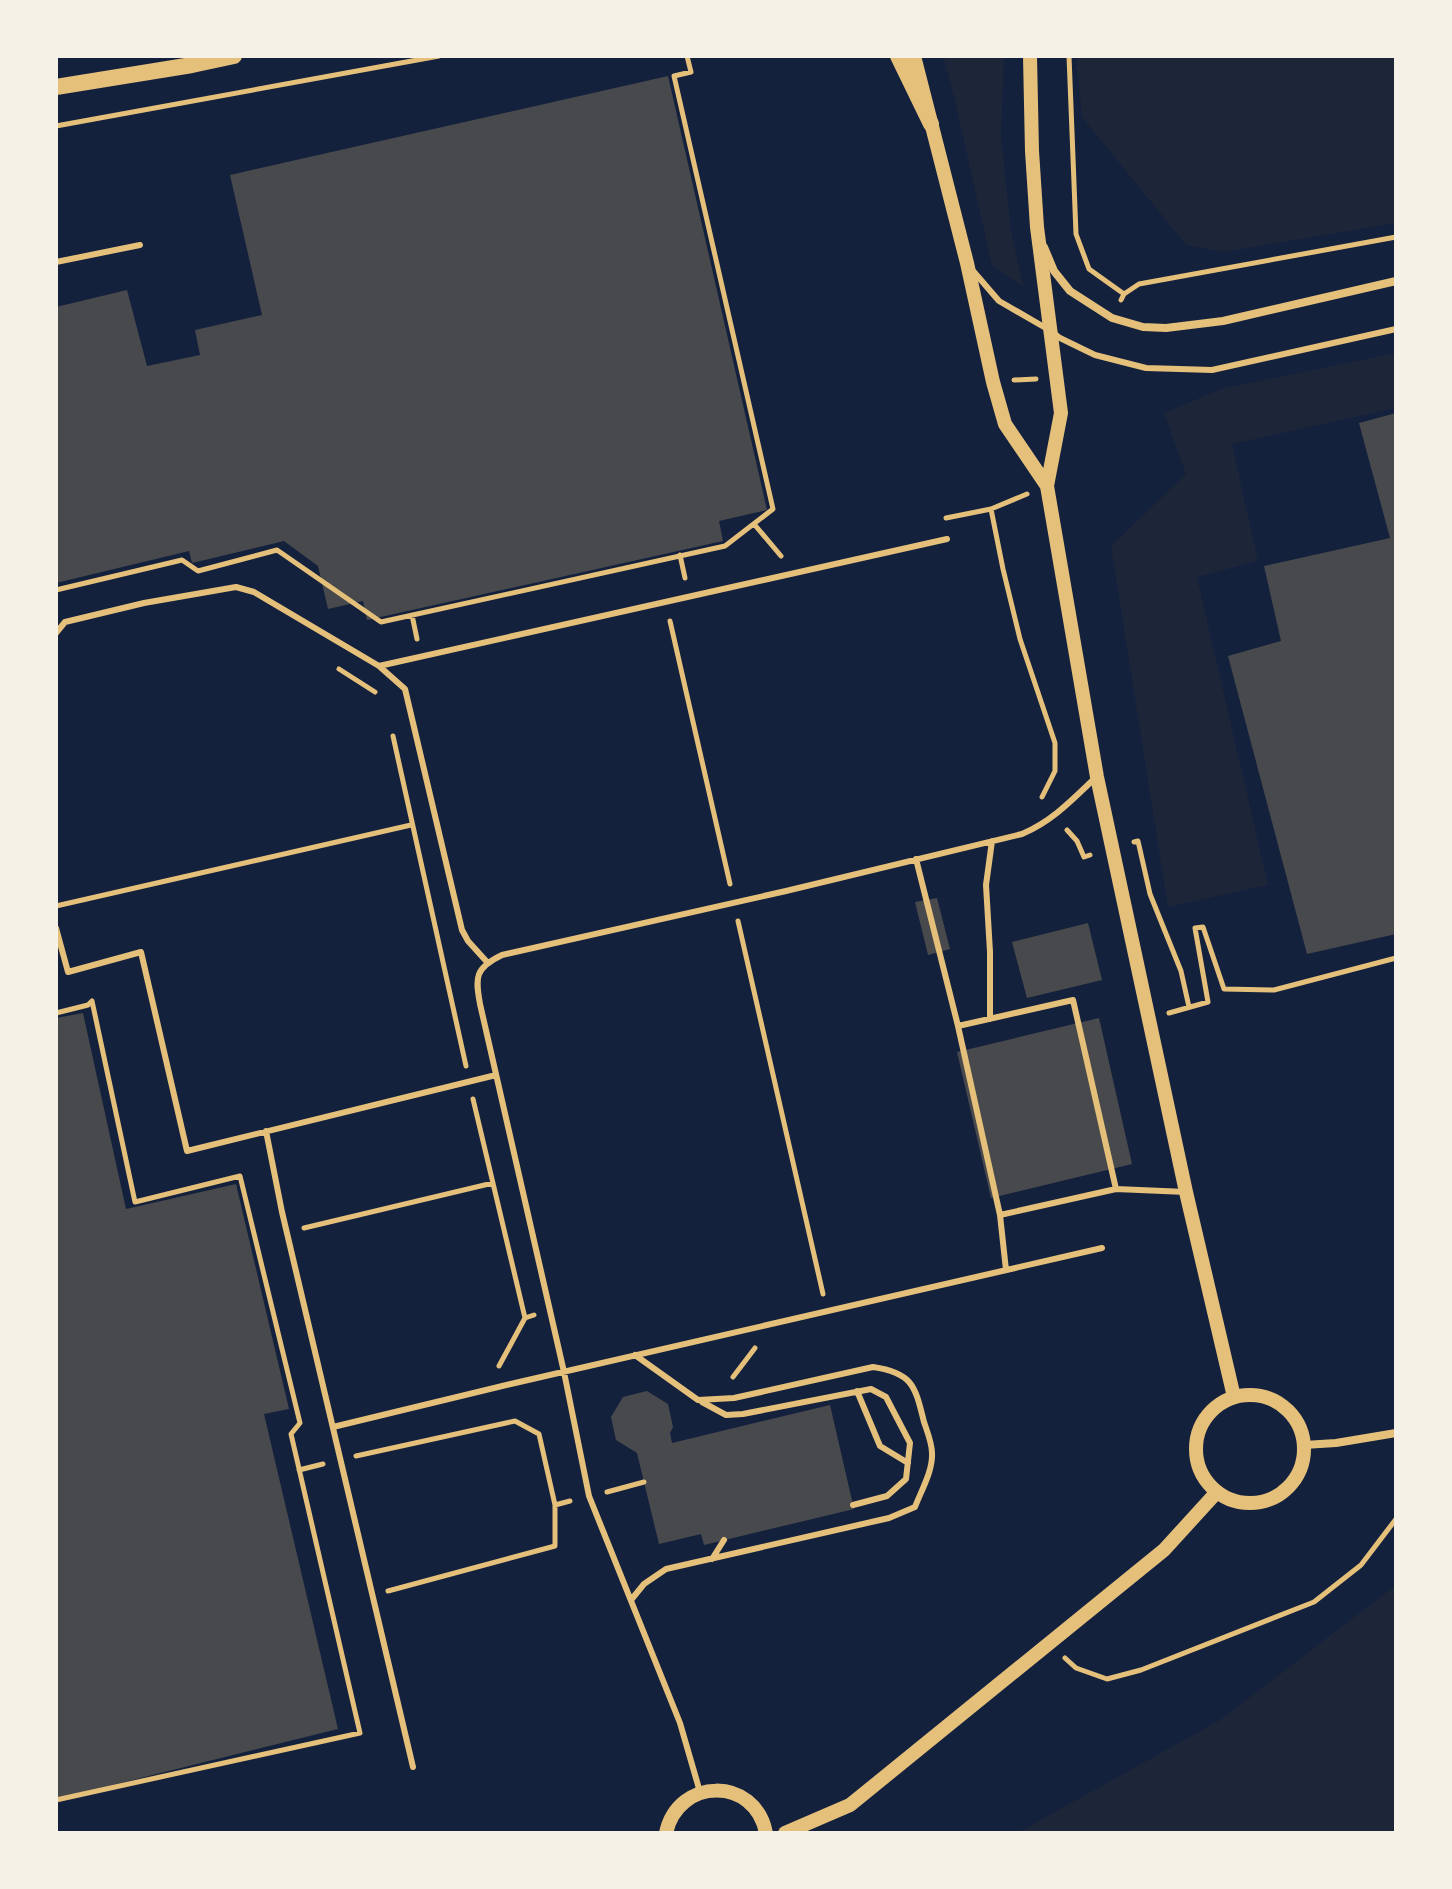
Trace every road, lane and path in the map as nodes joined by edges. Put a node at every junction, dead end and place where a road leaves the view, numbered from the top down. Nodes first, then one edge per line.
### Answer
1 (234, 56) edge
2 (439, 56) edge
3 (687, 56) edge
4 (898, 56) edge
5 (914, 56) edge
6 (1030, 56) edge
7 (1069, 56) edge
8 (56, 87) edge
9 (931, 124) junction
10 (56, 126) edge
11 (1037, 227) junction
12 (1396, 237) edge
13 (140, 245) dead end
14 (56, 262) edge
15 (967, 263) junction
16 (1396, 281) edge
17 (1396, 329) edge
18 (1051, 331) junction
19 (1047, 486) junction
20 (991, 509) junction
21 (944, 518) dead end
22 (754, 524) junction
23 (947, 539) dead end
24 (793, 554) dead end
25 (680, 555) junction
26 (244, 559) junction
27 (56, 590) edge
28 (254, 592) junction
29 (677, 599) junction
30 (56, 633) edge
31 (333, 665) dead end
32 (379, 666) junction
33 (385, 699) dead end
34 (391, 727) dead end
35 (1097, 777) junction
36 (1034, 805) dead end
37 (411, 825) junction
38 (992, 841) junction
39 (916, 859) junction
40 (733, 903) junction
41 (56, 906) edge
42 (56, 928) edge
43 (1396, 958) edge
44 (487, 962) junction
45 (56, 1013) edge
46 (1150, 1018) junction
47 (990, 1019) junction
48 (958, 1026) junction
49 (496, 1075) junction
50 (469, 1081) junction
51 (266, 1131) junction
52 (493, 1183) junction
53 (1116, 1189) junction
54 (1186, 1192) junction
55 (1000, 1215) junction
56 (287, 1232) junction
57 (1102, 1248) dead end
58 (1006, 1270) junction
59 (551, 1311) junction
60 (827, 1311) junction
61 (635, 1355) junction
62 (564, 1372) junction
63 (857, 1391) junction
64 (1234, 1397) junction
65 (698, 1400) junction
66 (333, 1427) junction
67 (1396, 1433) edge
68 (1304, 1445) junction
69 (341, 1460) junction
70 (908, 1463) junction
71 (299, 1470) junction
72 (644, 1482) dead end
73 (1216, 1493) junction
74 (589, 1496) junction
75 (555, 1505) junction
76 (853, 1505) dead end
77 (1396, 1519) edge
78 (724, 1540) dead end
79 (712, 1559) junction
80 (372, 1595) junction
81 (631, 1600) junction
82 (1049, 1643) junction
83 (413, 1767) dead end
84 (700, 1792) junction
85 (56, 1800) edge
86 (666, 1833) edge
87 (766, 1833) edge
88 (785, 1833) edge

1 - 8 main road
2 - 10 path
3 - 22 path
4 - 9 main road
5 - 9 street
6 - 11 street
7 - 12 path
9 - 15 street
11 - 16 street
11 - 18 street
13 - 14 lane
15 - 18 lane
15 - 19 street
17 - 18 lane
18 - 19 street
19 - 20 path
19 - 35 street
20 - 21 path
20 - 36 path
22 - 24 path
22 - 25 path
23 - 29 lane
25 - 26 path
25 - 29 path
26 - 27 path
26 - 28 path
28 - 30 lane
28 - 32 lane
29 - 32 lane
29 - 40 path
31 - 33 path
32 - 44 lane
34 - 37 path
35 - 38 lane
35 - 46 street
37 - 41 path
37 - 50 path
38 - 39 lane
38 - 47 lane
39 - 40 lane
39 - 48 lane
40 - 44 lane
40 - 60 path
42 - 51 lane
43 - 46 path
44 - 49 lane
45 - 71 path
46 - 54 street
47 - 48 lane
47 - 53 lane
48 - 55 lane
49 - 50 lane
49 - 59 lane
50 - 51 lane
50 - 52 path
51 - 56 lane
52 - 56 path
52 - 59 path
53 - 54 lane
53 - 55 lane
54 - 64 street
55 - 58 lane
56 - 66 lane
57 - 58 lane
58 - 60 lane
59 - 62 lane
60 - 61 lane
61 - 62 lane
61 - 65 lane
62 - 66 lane
62 - 74 lane
63 - 65 lane
63 - 70 lane
63 - 70 lane
64 - 68 street
64 - 73 street
65 - 79 lane
66 - 69 lane
67 - 68 street
68 - 73 street
69 - 71 path
69 - 75 path
69 - 80 lane
70 - 76 lane
71 - 85 path
72 - 74 path
73 - 82 street
74 - 75 path
74 - 81 lane
75 - 80 path
77 - 82 path
78 - 79 lane
79 - 81 lane
80 - 83 lane
81 - 84 lane
82 - 88 street
84 - 86 street
84 - 87 street

